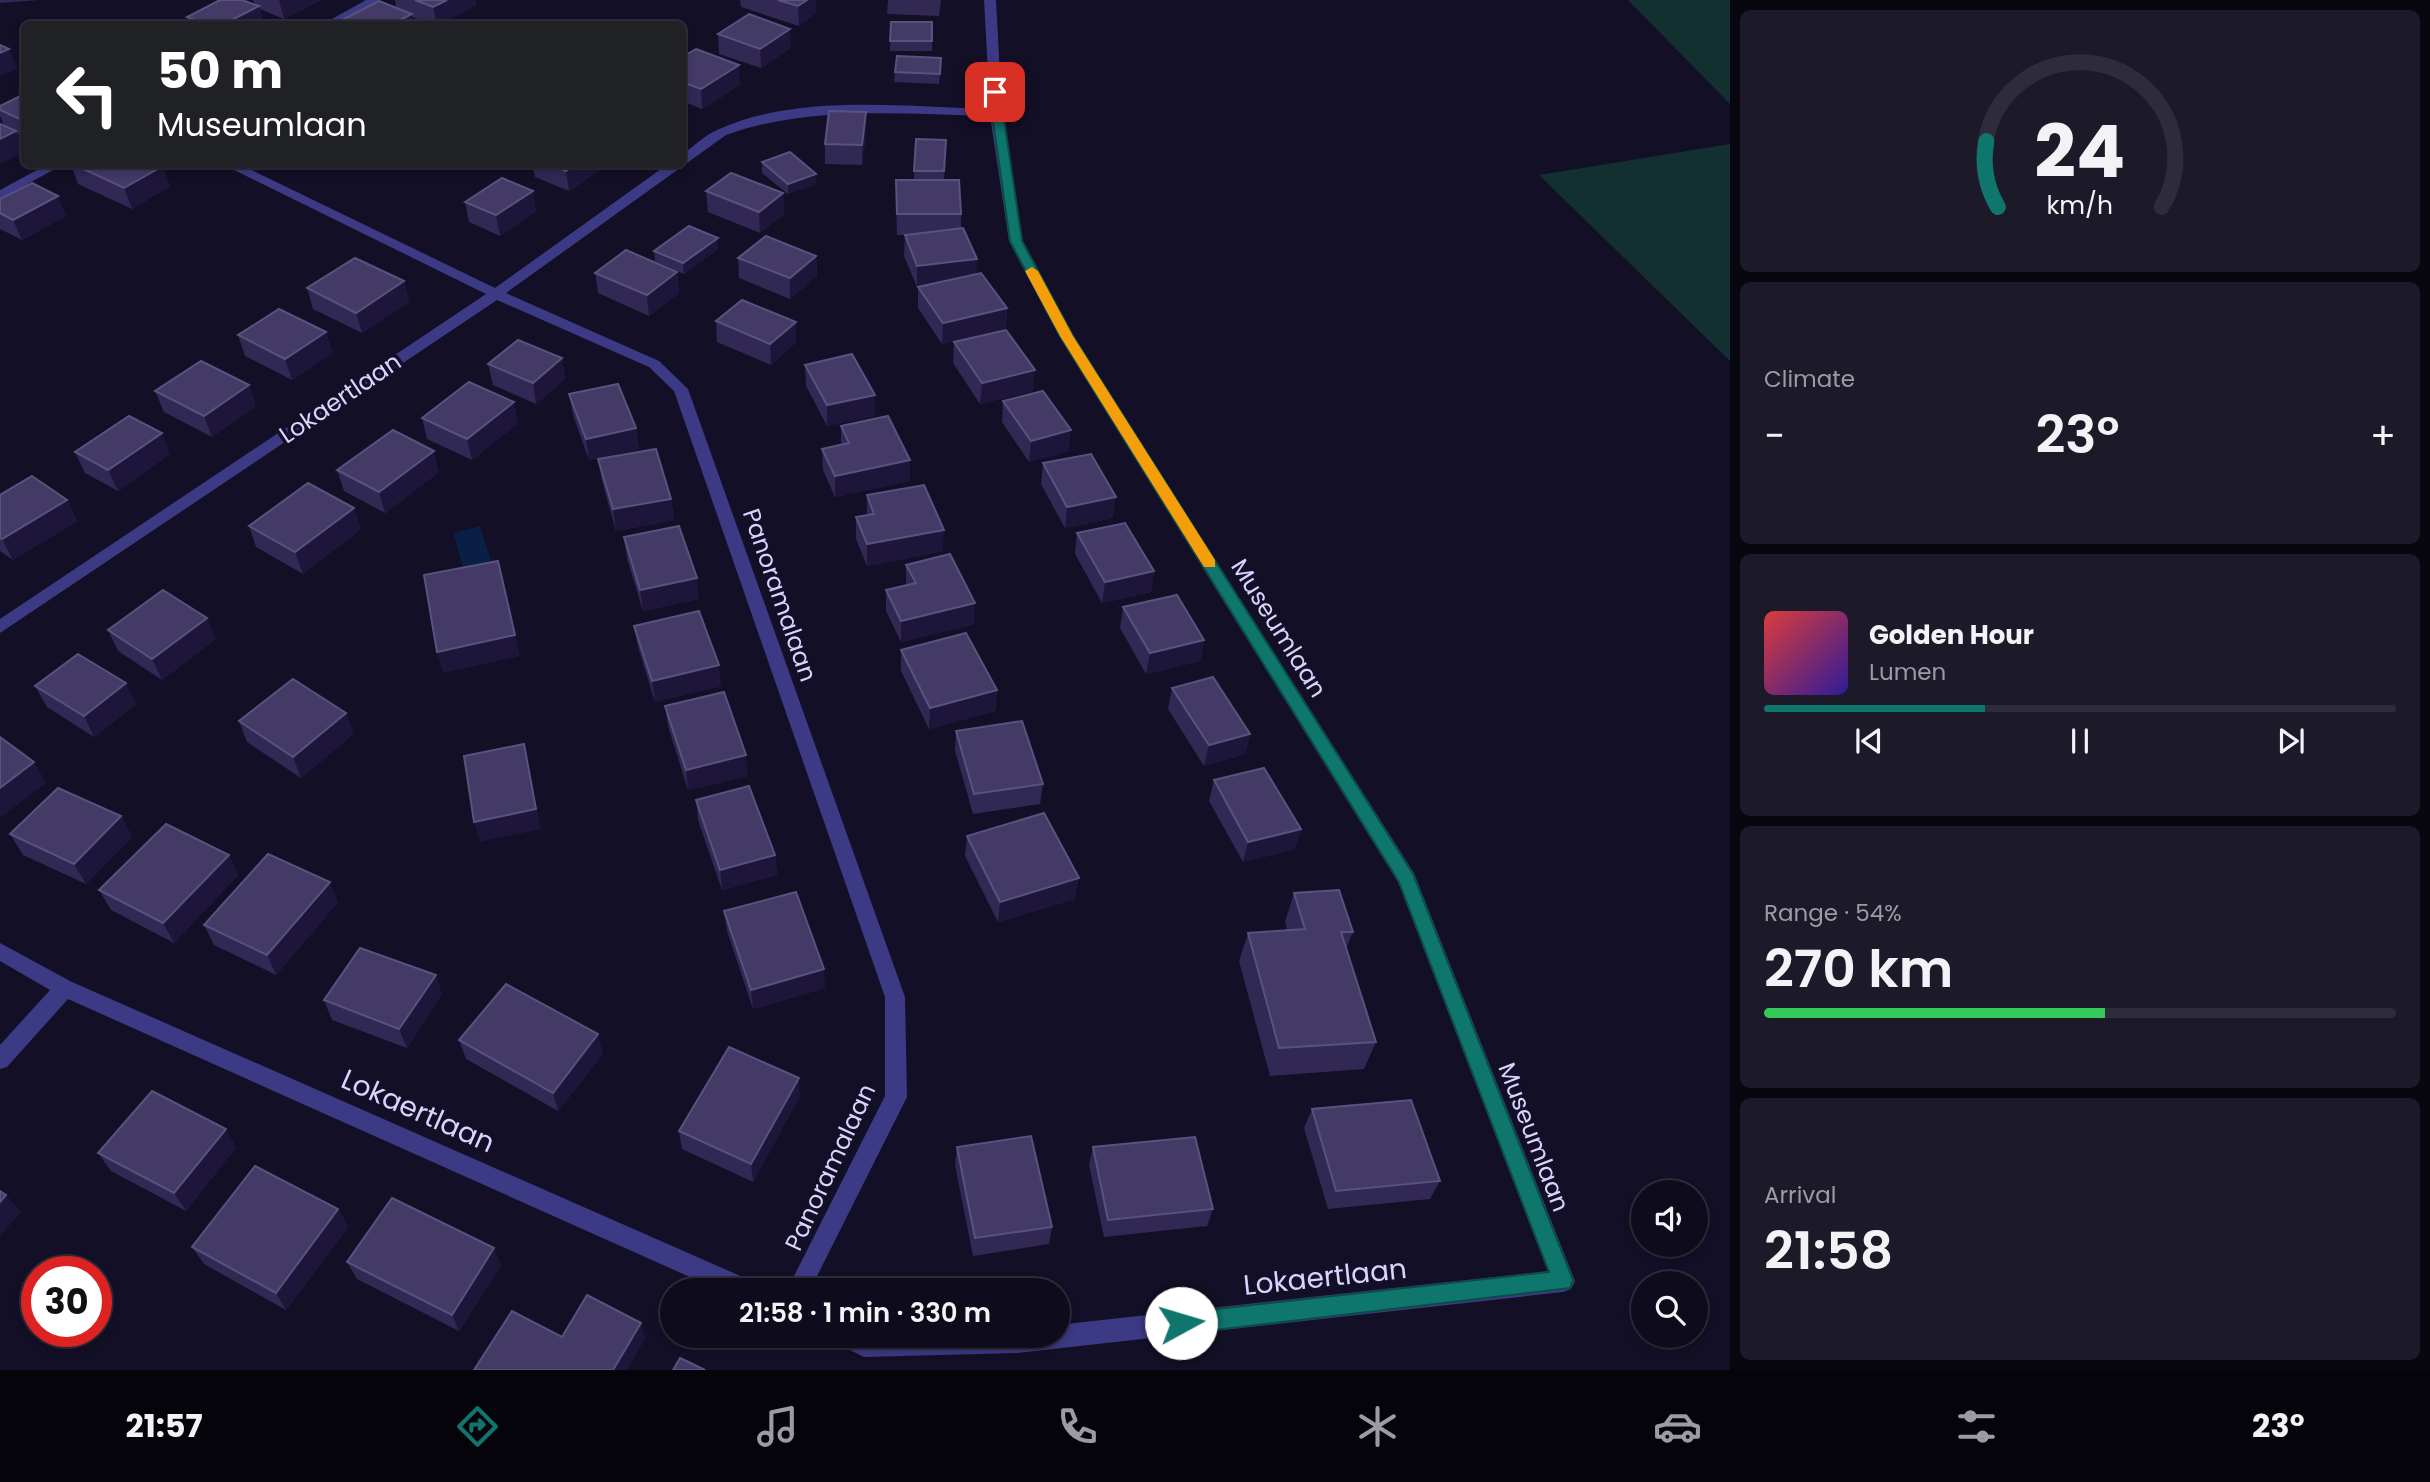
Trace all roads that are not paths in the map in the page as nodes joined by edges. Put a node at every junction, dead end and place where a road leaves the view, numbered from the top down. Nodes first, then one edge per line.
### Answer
1 (374, 0) edge
2 (990, 0) edge
3 (335, 21) edge
4 (996, 113) junction
5 (686, 158) edge
6 (51, 168) edge
7 (236, 168) edge
8 (671, 168) edge
9 (0, 195) edge
10 (496, 294) junction
11 (0, 627) edge
12 (0, 951) edge
13 (65, 988) junction
14 (0, 1060) edge
15 (719, 1278) edge
16 (804, 1278) edge
17 (1563, 1280) joint
18 (1070, 1335) edge

1 - 3 street
2 - 4 street, Museumlaan
4 - 5 street
4 - 17 street, Museumlaan
6 - 9 street
7 - 10 street, Panoramalaan
8 - 10 street, Lokaertlaan
10 - 11 street, Lokaertlaan
10 - 16 street, Panoramalaan
12 - 13 street, Lokaertlaan
13 - 14 street
13 - 15 street, Lokaertlaan
17 - 18 street, Lokaertlaan

